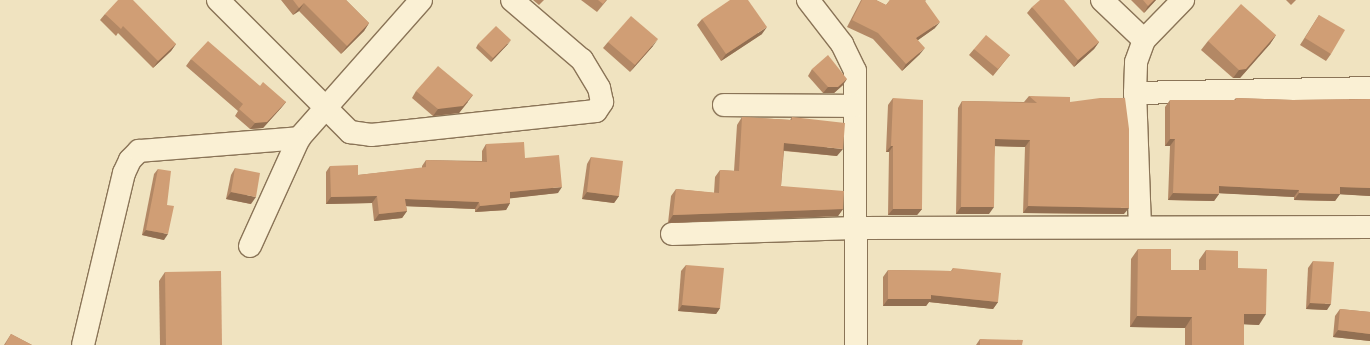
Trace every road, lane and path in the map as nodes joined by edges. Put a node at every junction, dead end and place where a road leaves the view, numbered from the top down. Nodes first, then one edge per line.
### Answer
1 (218, 0) edge
2 (421, 0) edge
3 (512, 0) edge
4 (1102, 0) edge
5 (1183, 0) edge
6 (811, 1) edge
7 (1144, 40) junction
8 (1370, 88) edge
9 (1135, 93) junction
10 (724, 105) dead end
11 (855, 106) junction
12 (328, 108) junction
13 (300, 138) junction
14 (1140, 227) junction
15 (1370, 227) edge
16 (855, 228) junction
17 (672, 234) dead end
18 (250, 246) dead end
19 (83, 345) edge
20 (856, 345) edge

1 - 12 street
2 - 12 street
3 - 12 street
4 - 7 street
5 - 7 street
6 - 11 street
7 - 9 street
8 - 9 street
9 - 14 street
10 - 11 street
11 - 16 street
12 - 13 street
13 - 18 street
13 - 19 street
14 - 15 street
14 - 16 street
16 - 17 street
16 - 20 street

